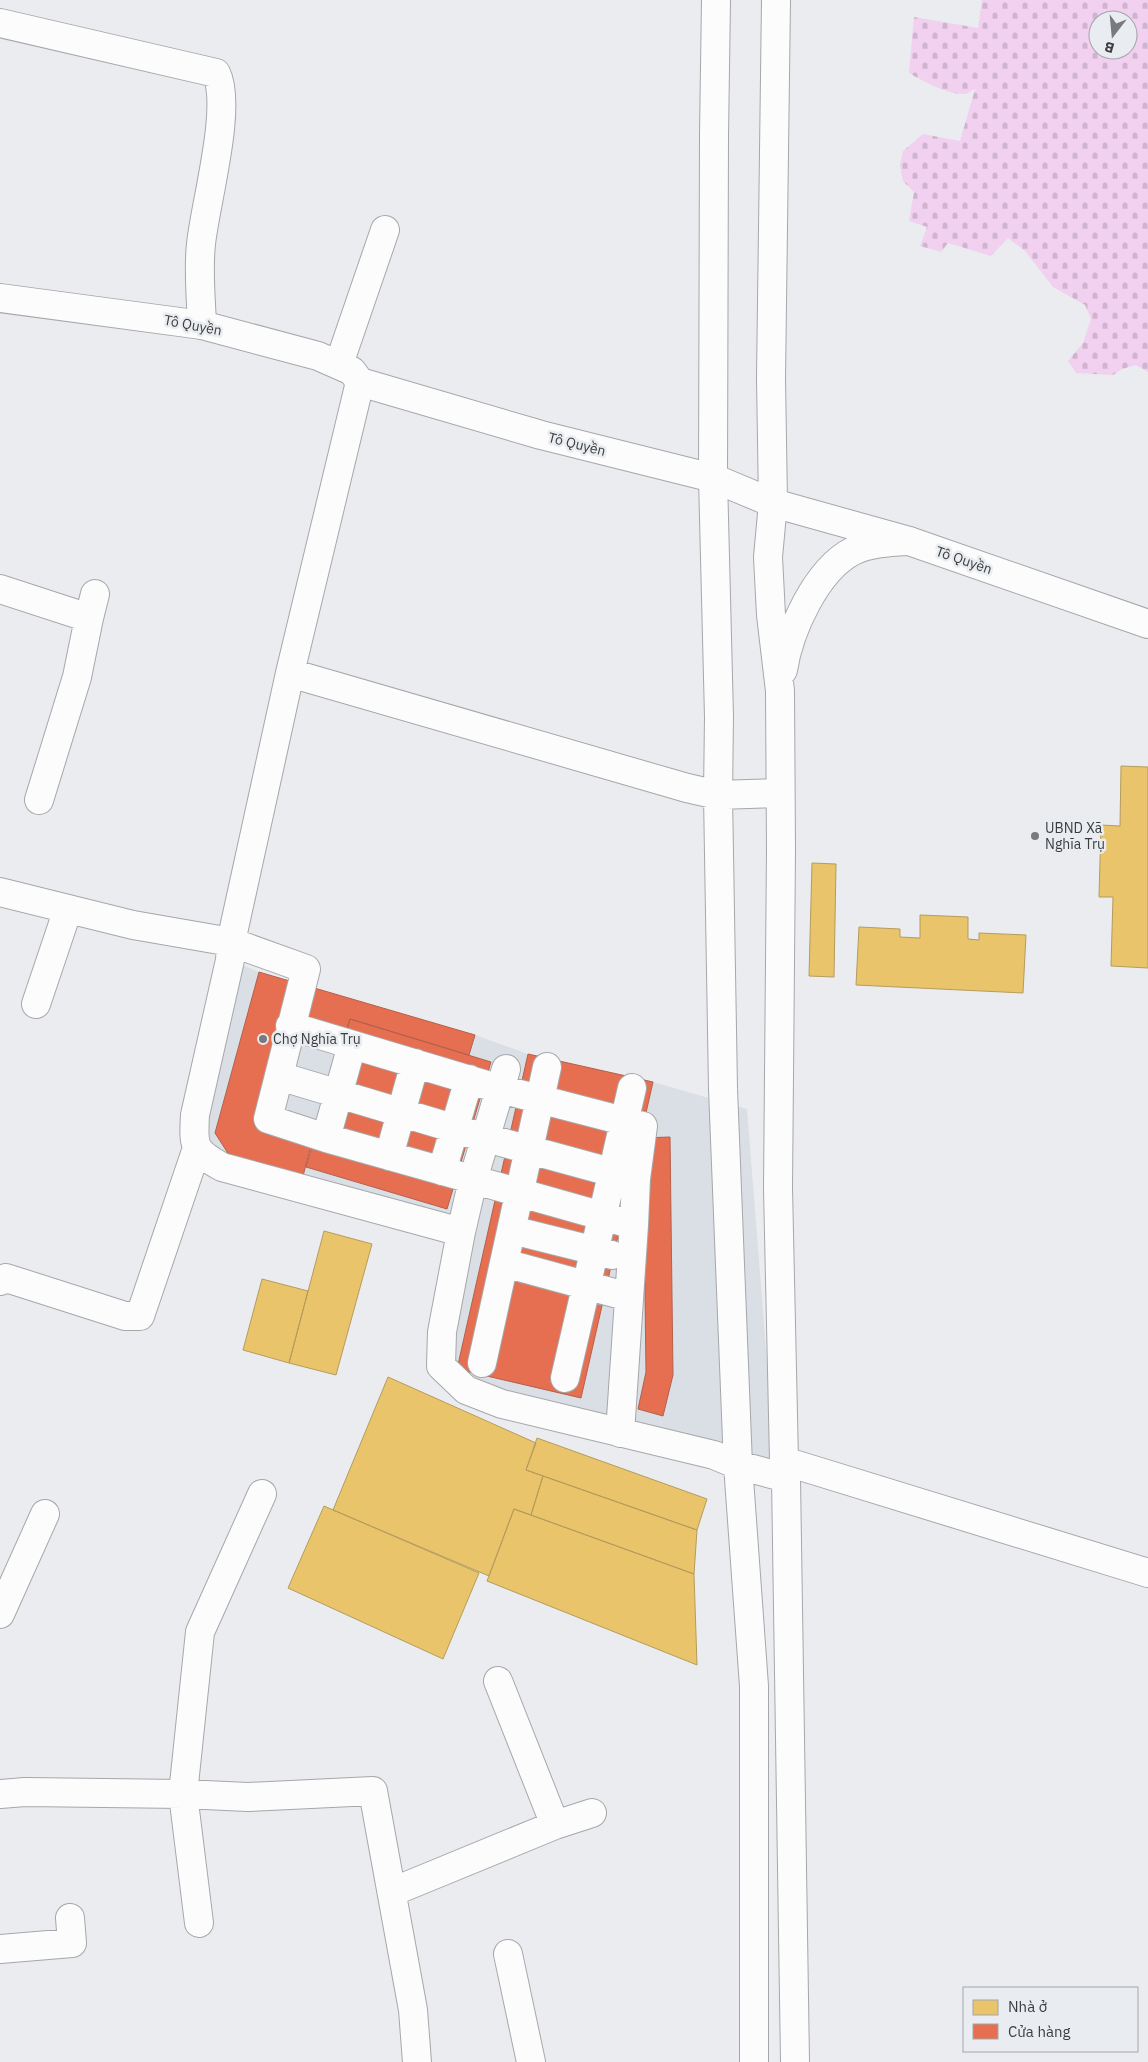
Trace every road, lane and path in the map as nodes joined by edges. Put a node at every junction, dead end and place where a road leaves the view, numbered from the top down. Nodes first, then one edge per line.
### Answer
1 (716, 0) edge
2 (776, 0) edge
3 (0, 23) edge
4 (385, 230) dead end
5 (0, 298) edge
6 (202, 325) junction
7 (339, 364) junction
8 (360, 382) junction
9 (713, 478) junction
10 (773, 503) junction
11 (909, 541) junction
12 (0, 589) edge
13 (1148, 624) edge
14 (290, 673) junction
15 (780, 691) junction
16 (780, 793) junction
17 (718, 795) junction
18 (39, 800) dead end
19 (0, 892) edge
20 (68, 909) junction
21 (232, 942) junction
22 (36, 1004) dead end
23 (290, 1026) junction
24 (352, 1045) junction
25 (415, 1063) junction
26 (547, 1067) dead end
27 (279, 1076) junction
28 (469, 1079) junction
29 (503, 1079) junction
30 (632, 1088) dead end
31 (338, 1094) junction
32 (540, 1099) junction
33 (402, 1112) junction
34 (624, 1121) junction
35 (455, 1128) junction
36 (326, 1138) junction
37 (486, 1138) junction
38 (196, 1148) junction
39 (529, 1149) junction
40 (389, 1156) junction
41 (442, 1171) junction
42 (624, 1176) junction
43 (474, 1180) junction
44 (519, 1193) junction
45 (602, 1216) junction
46 (634, 1225) junction
47 (512, 1230) junction
48 (462, 1232) junction
49 (594, 1250) junction
50 (632, 1260) junction
51 (504, 1263) junction
52 (0, 1281) edge
53 (586, 1285) junction
54 (629, 1297) junction
55 (482, 1363) dead end
56 (564, 1378) dead end
57 (620, 1433) junction
58 (738, 1465) junction
59 (785, 1469) junction
60 (262, 1494) dead end
61 (45, 1514) dead end
62 (1148, 1573) edge
63 (0, 1614) edge
64 (498, 1681) dead end
65 (0, 1794) edge
66 (183, 1794) junction
67 (592, 1813) dead end
68 (555, 1825) junction
69 (392, 1892) junction
70 (70, 1918) dead end
71 (199, 1923) dead end
72 (0, 1949) edge
73 (508, 1954) dead end
74 (417, 2062) edge
75 (531, 2062) edge
76 (754, 2062) edge
77 (795, 2062) edge

1 - 9 street
2 - 10 street
3 - 6 street
4 - 7 street
5 - 6 street, Tô Quyền
6 - 7 street, Tô Quyền
7 - 8 street, Tô Quyền
8 - 9 street, Tô Quyền
8 - 14 street
9 - 10 street, Tô Quyền
9 - 17 street
10 - 11 street, Tô Quyền
10 - 15 street
11 - 13 street, Tô Quyền
11 - 15 street
12 - 18 street
14 - 17 street
14 - 21 street
15 - 16 street
16 - 17 street
16 - 59 street
17 - 58 street
19 - 20 street
20 - 21 street
20 - 22 street
21 - 23 street
21 - 38 street
23 - 24 street
23 - 27 street
24 - 25 street
24 - 31 street
25 - 28 street
25 - 33 street
26 - 32 street
27 - 31 street
27 - 36 street
28 - 29 street
28 - 35 street
29 - 32 street
29 - 37 street
30 - 34 street
31 - 33 street
31 - 36 street
32 - 34 street
32 - 39 street
33 - 35 street
33 - 40 street
34 - 42 street
35 - 37 street
35 - 41 street
36 - 40 street
37 - 39 street
37 - 43 street
38 - 48 street
38 - 52 street
39 - 42 street
39 - 44 street
40 - 41 street
41 - 43 street
42 - 45 street
42 - 46 street
43 - 44 street
43 - 48 street
44 - 45 street
44 - 47 street
45 - 46 street
45 - 49 street
46 - 50 street
47 - 49 street
47 - 51 street
48 - 57 street
49 - 50 street
49 - 53 street
50 - 54 street
51 - 53 street
51 - 55 street
53 - 54 street
53 - 56 street
54 - 57 street
57 - 58 street
58 - 59 street
58 - 76 street
59 - 62 street
59 - 77 street
60 - 66 street
61 - 63 street
64 - 68 street
65 - 66 street
66 - 69 street
66 - 71 street
67 - 68 street
68 - 69 street
69 - 74 street
70 - 72 street
73 - 75 street

